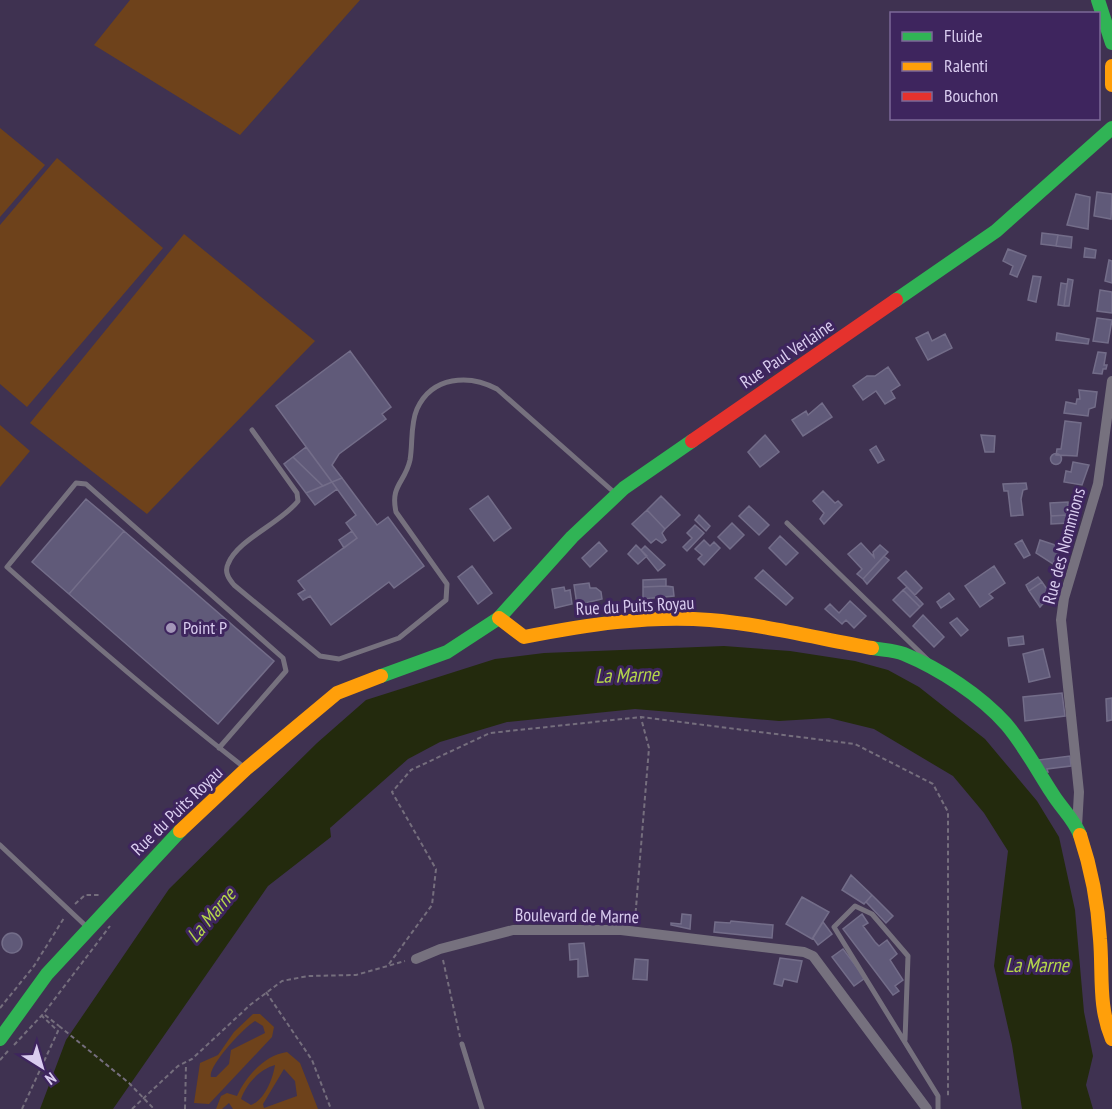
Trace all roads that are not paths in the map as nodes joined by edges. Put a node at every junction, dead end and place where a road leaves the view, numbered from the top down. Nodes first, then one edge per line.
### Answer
1 (1098, 0) edge
2 (1112, 44) edge
3 (1112, 66) edge
4 (1112, 84) edge
5 (1112, 118) edge
6 (1109, 130) edge
7 (1112, 381) edge
8 (252, 430) dead end
9 (617, 495) junction
10 (787, 524) dead end
11 (499, 618) junction
12 (950, 681) junction
13 (219, 748) junction
14 (246, 770) junction
15 (1077, 827) junction
16 (0, 845) edge
17 (88, 928) junction
18 (416, 958) road end
19 (0, 1039) edge
20 (1112, 1039) edge
21 (905, 1040) junction
22 (462, 1044) road end
23 (482, 1109) edge
24 (927, 1109) edge
25 (938, 1109) edge

1 - 2 street
3 - 4 street
5 - 6 street, Rue Paul Verlaine
6 - 9 street, Rue Paul Verlaine
7 - 15 street, Rue des Nommions
8 - 9 lane
9 - 11 street, Rue Paul Verlaine
10 - 12 lane
11 - 12 street, Rue du Puits Royau
11 - 14 street, Rue du Puits Royau
12 - 15 street, Rue du Puits Royau
13 - 13 lane
13 - 14 lane
14 - 17 street, Rue du Puits Royau
15 - 20 street, Rue du Puits Royau
16 - 17 lane
17 - 19 street, Rue du Puits Royau
18 - 24 street, Boulevard de Marne
21 - 21 lane
21 - 25 lane
22 - 23 lane

